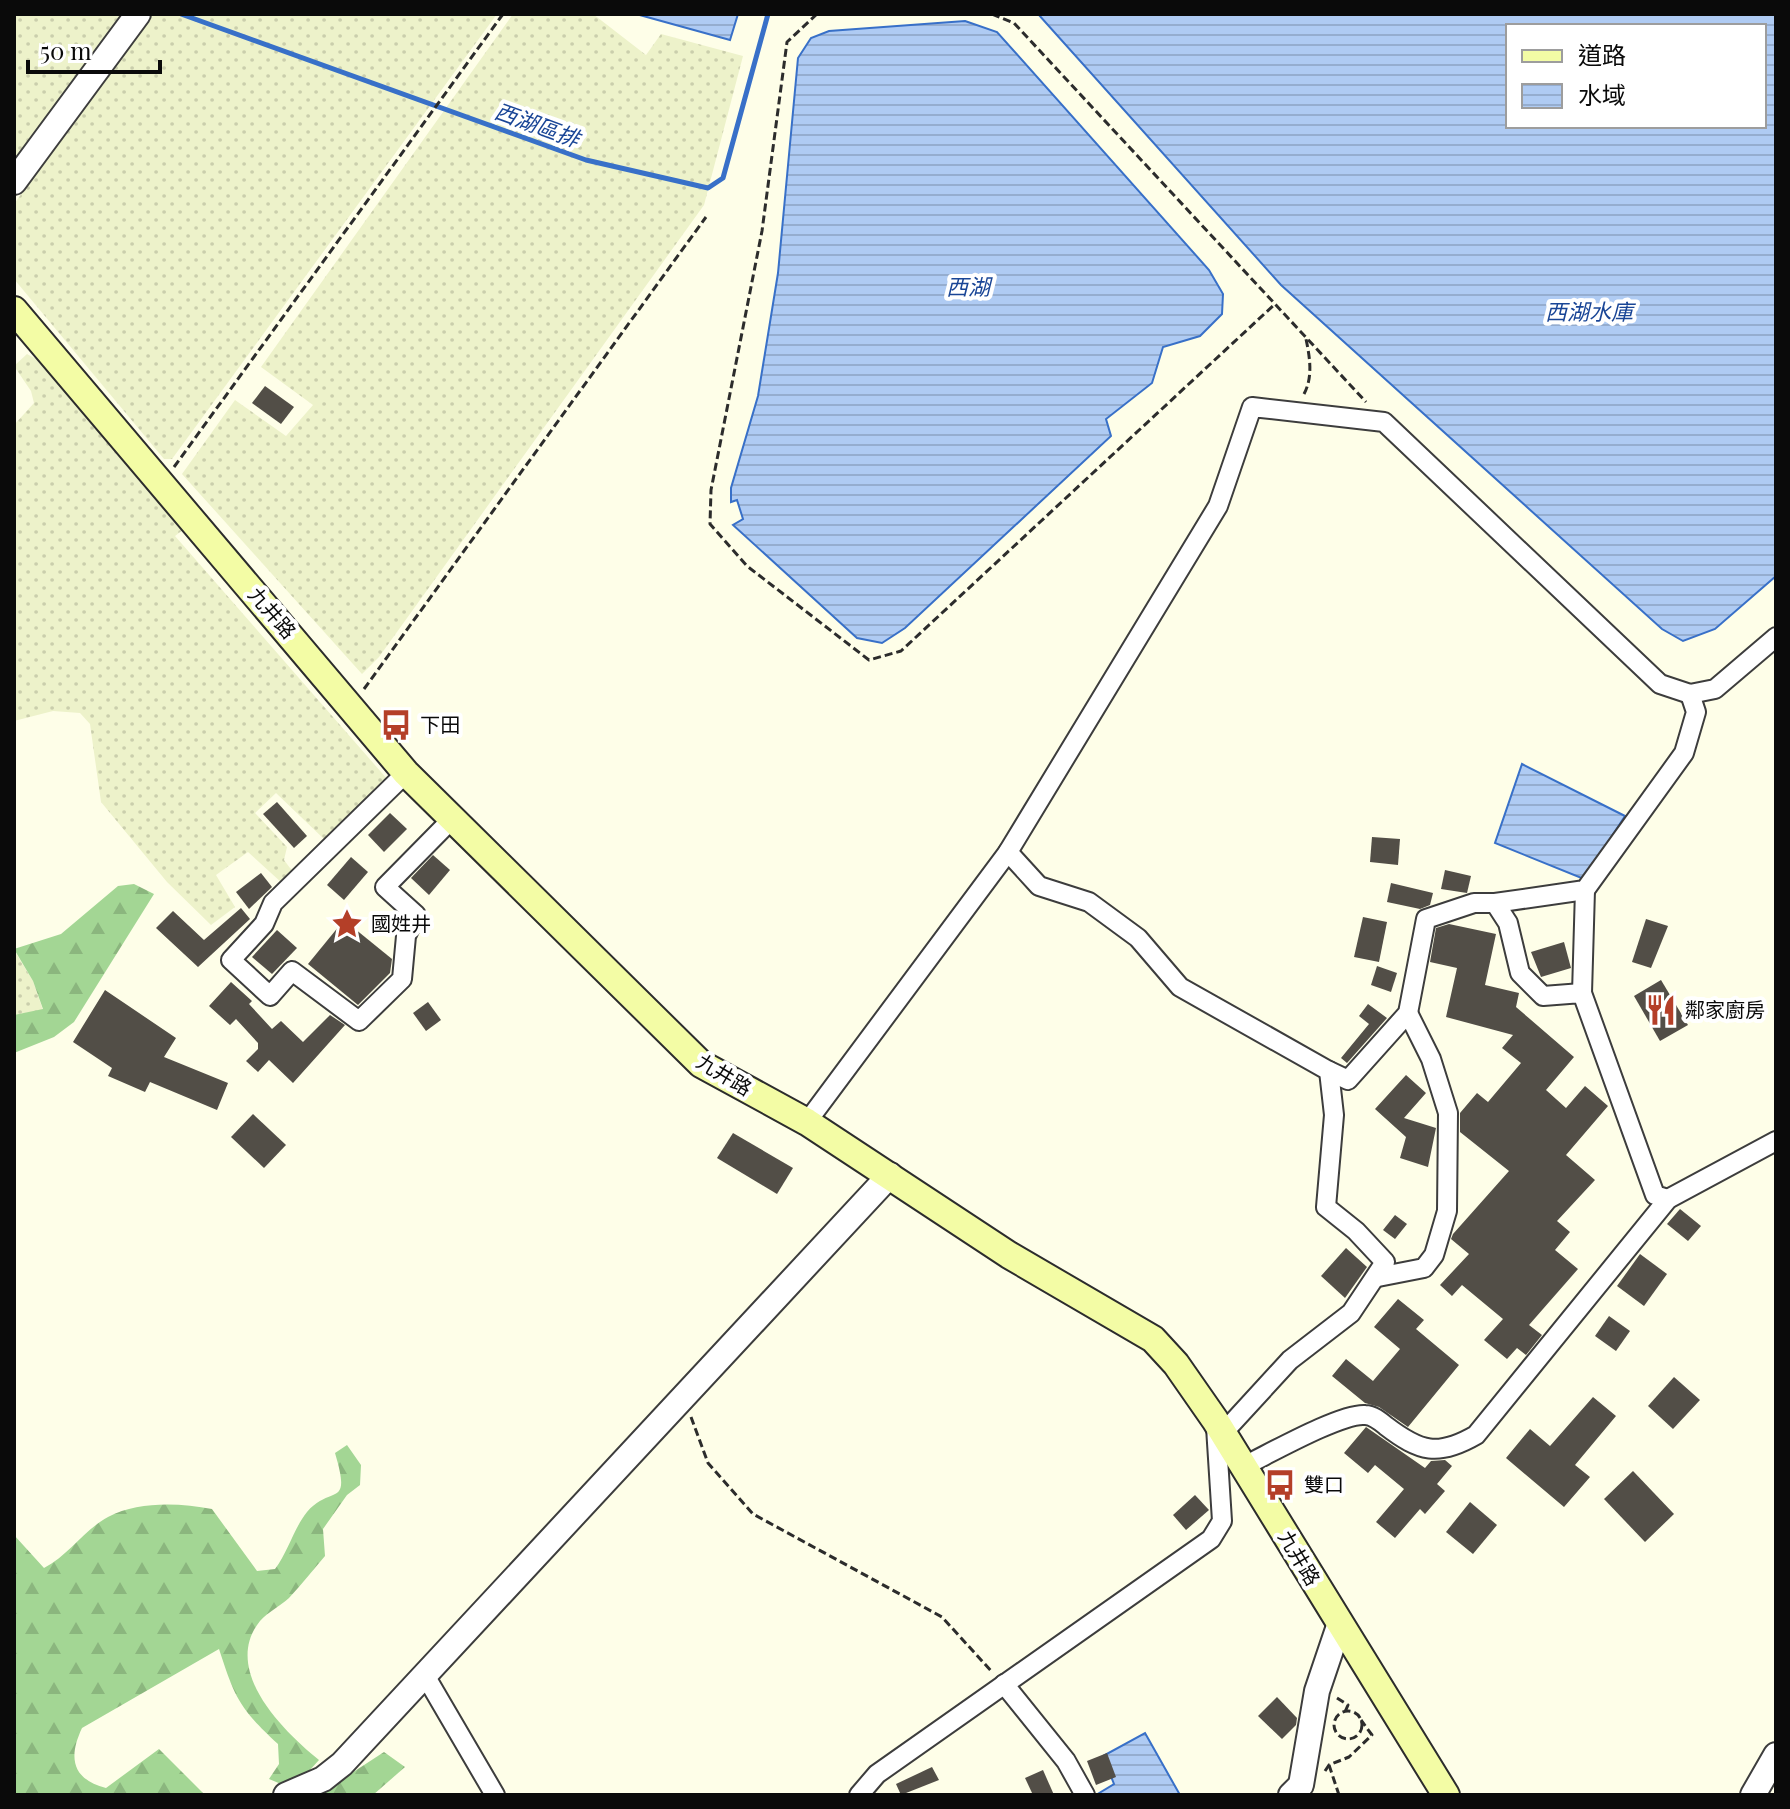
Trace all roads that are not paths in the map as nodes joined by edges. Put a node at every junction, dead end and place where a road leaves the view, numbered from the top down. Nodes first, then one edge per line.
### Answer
1 (138, 14) edge
2 (14, 182) edge
3 (14, 310) edge
4 (1776, 637) edge
5 (1690, 694) junction
6 (406, 773) junction
7 (452, 819) junction
8 (1008, 852) junction
9 (1585, 890) junction
10 (1495, 903) junction
11 (1582, 993) junction
12 (1408, 1013) junction
13 (1329, 1071) junction
14 (807, 1122) junction
15 (1776, 1141) edge
16 (890, 1175) junction
17 (1668, 1199) junction
18 (1378, 1277) junction
19 (1219, 1427) junction
20 (1244, 1466) junction
21 (1339, 1626) junction
22 (426, 1677) junction
23 (1004, 1684) junction
24 (1776, 1755) edge
25 (1296, 1790) edge
26 (286, 1795) edge
27 (495, 1795) edge
28 (859, 1795) edge
29 (1085, 1795) edge
30 (1446, 1795) edge
31 (1753, 1795) edge

1 - 2 street
3 - 6 main road, 九井路
4 - 5 street
5 - 8 street
5 - 9 street
6 - 7 main road, 九井路
6 - 7 street
7 - 14 main road, 九井路
8 - 13 street
8 - 14 street
9 - 10 street
9 - 11 street
10 - 11 street
10 - 12 street
11 - 17 street
12 - 13 street
12 - 18 street
13 - 18 street
14 - 16 main road, 九井路
15 - 17 street
16 - 19 main road, 九井路
16 - 22 street
17 - 20 street
18 - 19 street
19 - 20 main road, 九井路
19 - 23 street
20 - 21 main road, 九井路
21 - 25 street
21 - 30 main road, 九井路
22 - 26 street
22 - 27 street
23 - 28 street
23 - 29 street
24 - 31 street

